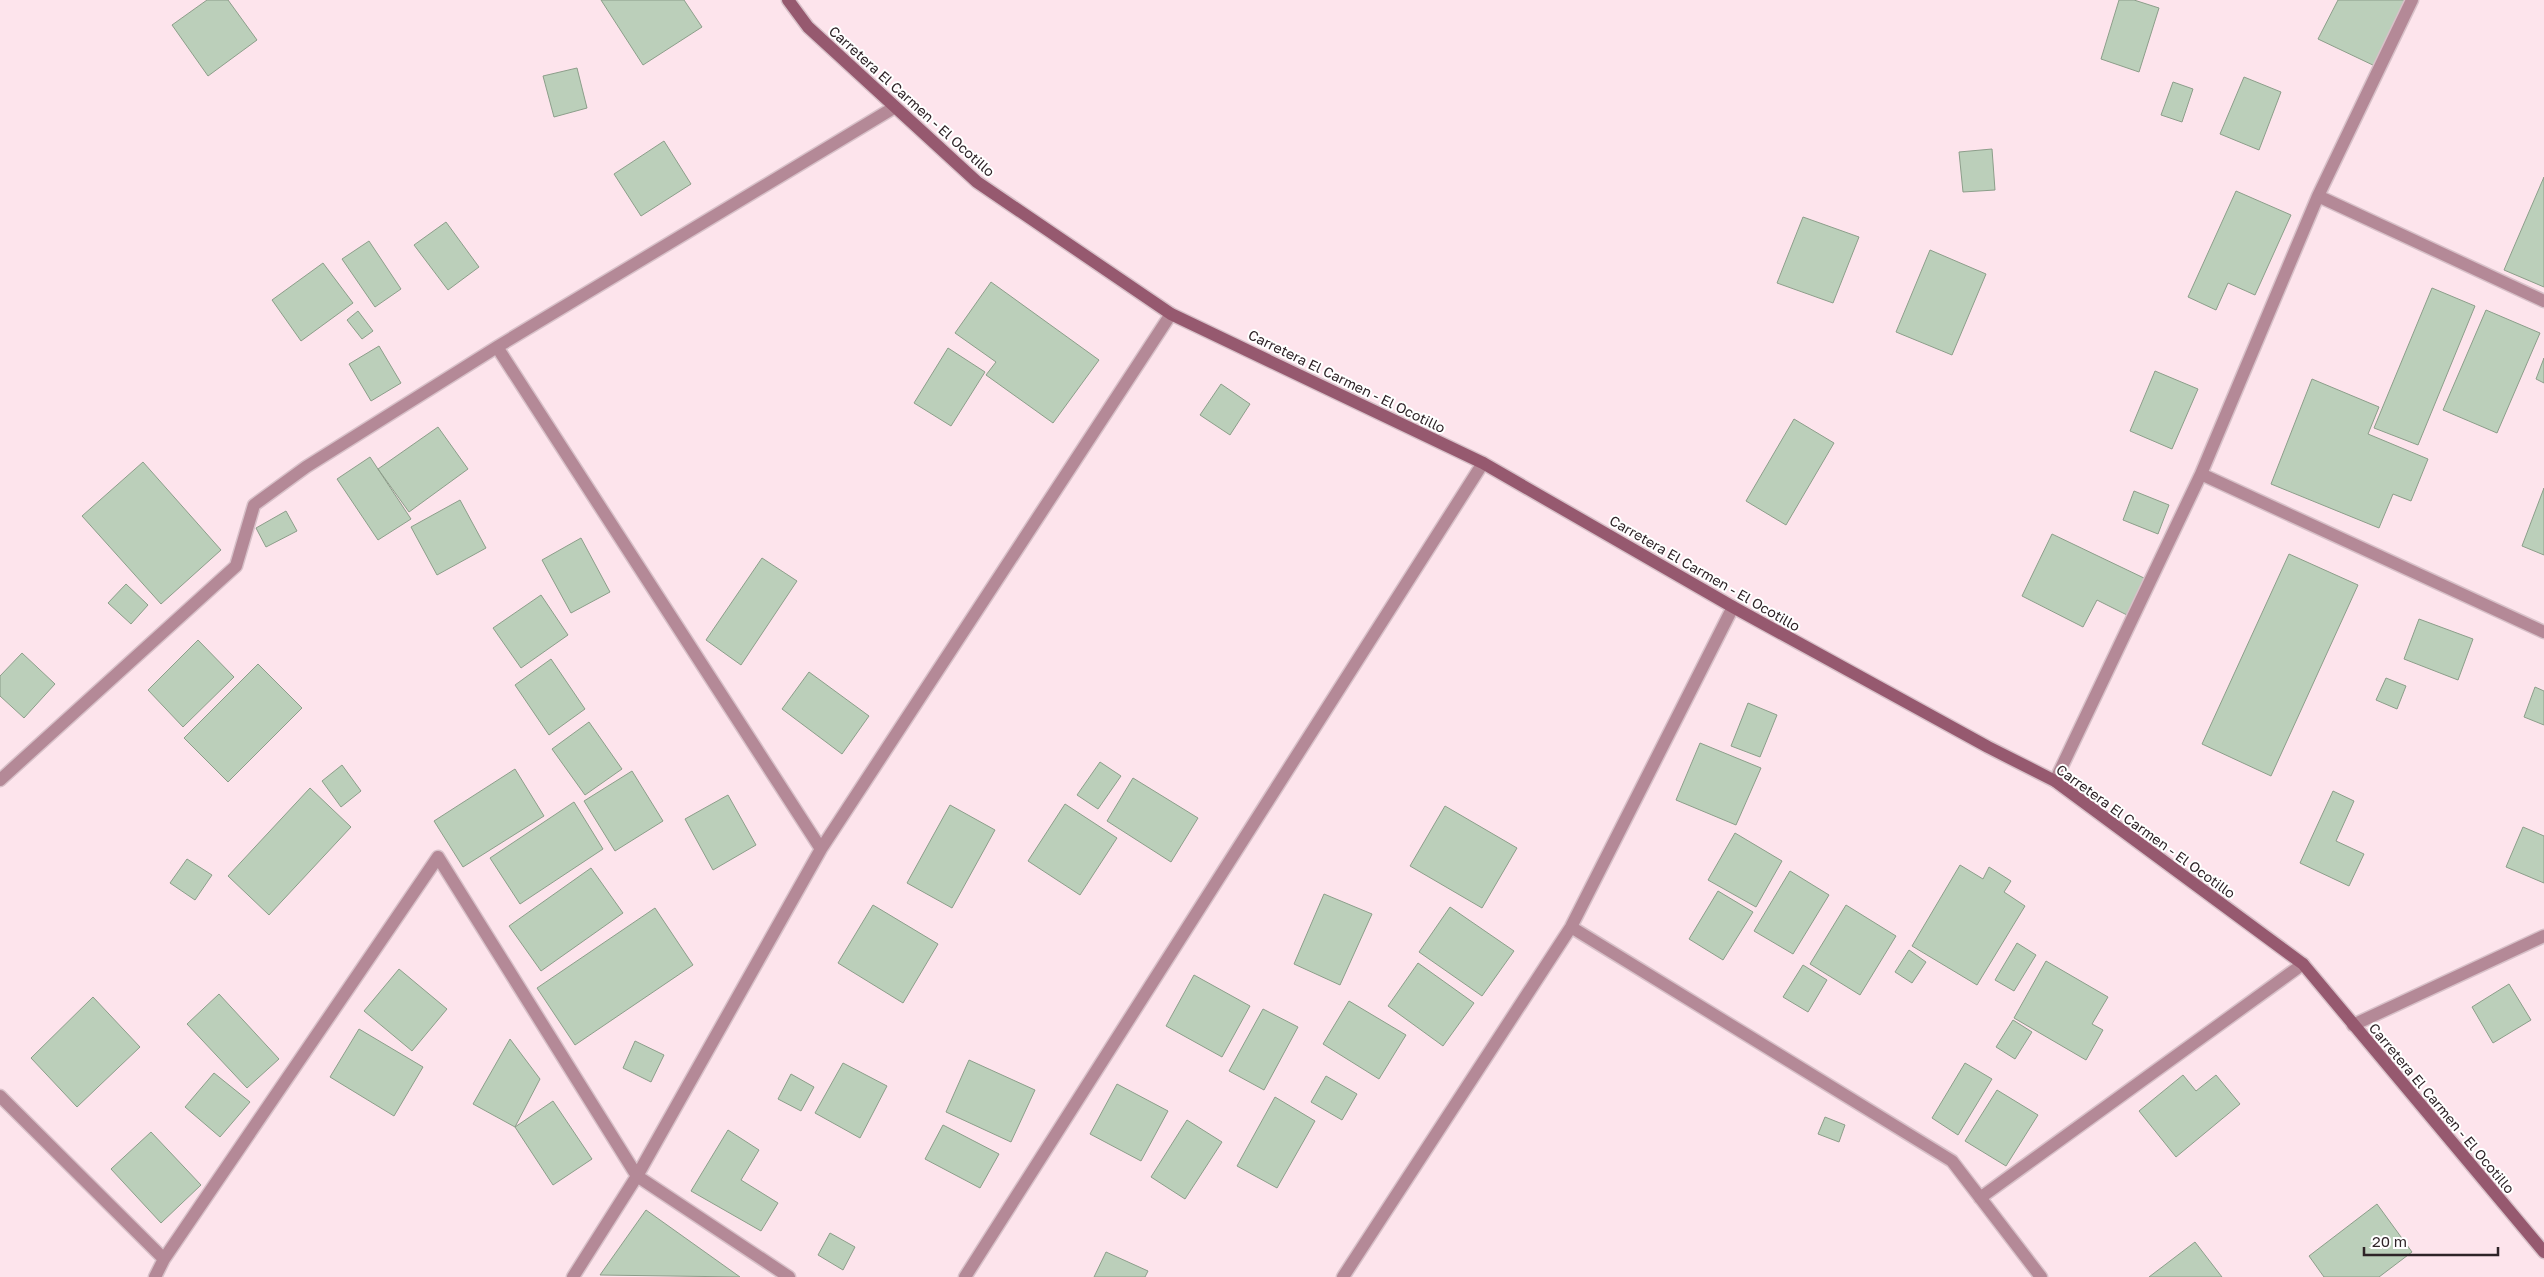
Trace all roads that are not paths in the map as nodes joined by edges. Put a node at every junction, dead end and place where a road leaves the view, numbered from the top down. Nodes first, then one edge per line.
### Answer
1 (788, 0) edge
2 (2412, 0) edge
3 (895, 107) junction
4 (2318, 196) junction
5 (2544, 302) edge
6 (1171, 314) junction
7 (497, 347) junction
8 (1483, 463) junction
9 (2201, 474) junction
10 (1733, 607) junction
11 (2544, 632) edge
12 (0, 780) edge
13 (2055, 781) junction
14 (820, 849) junction
15 (1571, 926) junction
16 (2544, 936) edge
17 (2303, 964) junction
18 (2353, 1024) junction
19 (0, 1096) edge
20 (636, 1176) junction
21 (1980, 1198) junction
22 (2544, 1252) edge
23 (164, 1259) junction
24 (155, 1277) edge
25 (573, 1277) edge
26 (789, 1277) edge
27 (965, 1277) edge
28 (1343, 1277) edge
29 (2041, 1277) edge

1 - 3 main road, Carretera El Carmen - El Ocotillo
2 - 4 street
3 - 6 main road, Carretera El Carmen - El Ocotillo
3 - 7 street
4 - 5 street
4 - 9 street
6 - 8 main road, Carretera El Carmen - El Ocotillo
6 - 14 street
7 - 12 street
7 - 14 street
8 - 10 main road, Carretera El Carmen - El Ocotillo
8 - 27 street
9 - 11 street
9 - 13 street
10 - 13 main road, Carretera El Carmen - El Ocotillo
10 - 15 street
13 - 17 main road, Carretera El Carmen - El Ocotillo
14 - 20 street
15 - 21 street
15 - 28 street
16 - 18 street
17 - 18 main road, Carretera El Carmen - El Ocotillo
17 - 21 street
18 - 22 main road, Carretera El Carmen - El Ocotillo
19 - 23 street
20 - 23 street
20 - 25 street
20 - 26 street
21 - 29 street
23 - 24 street

